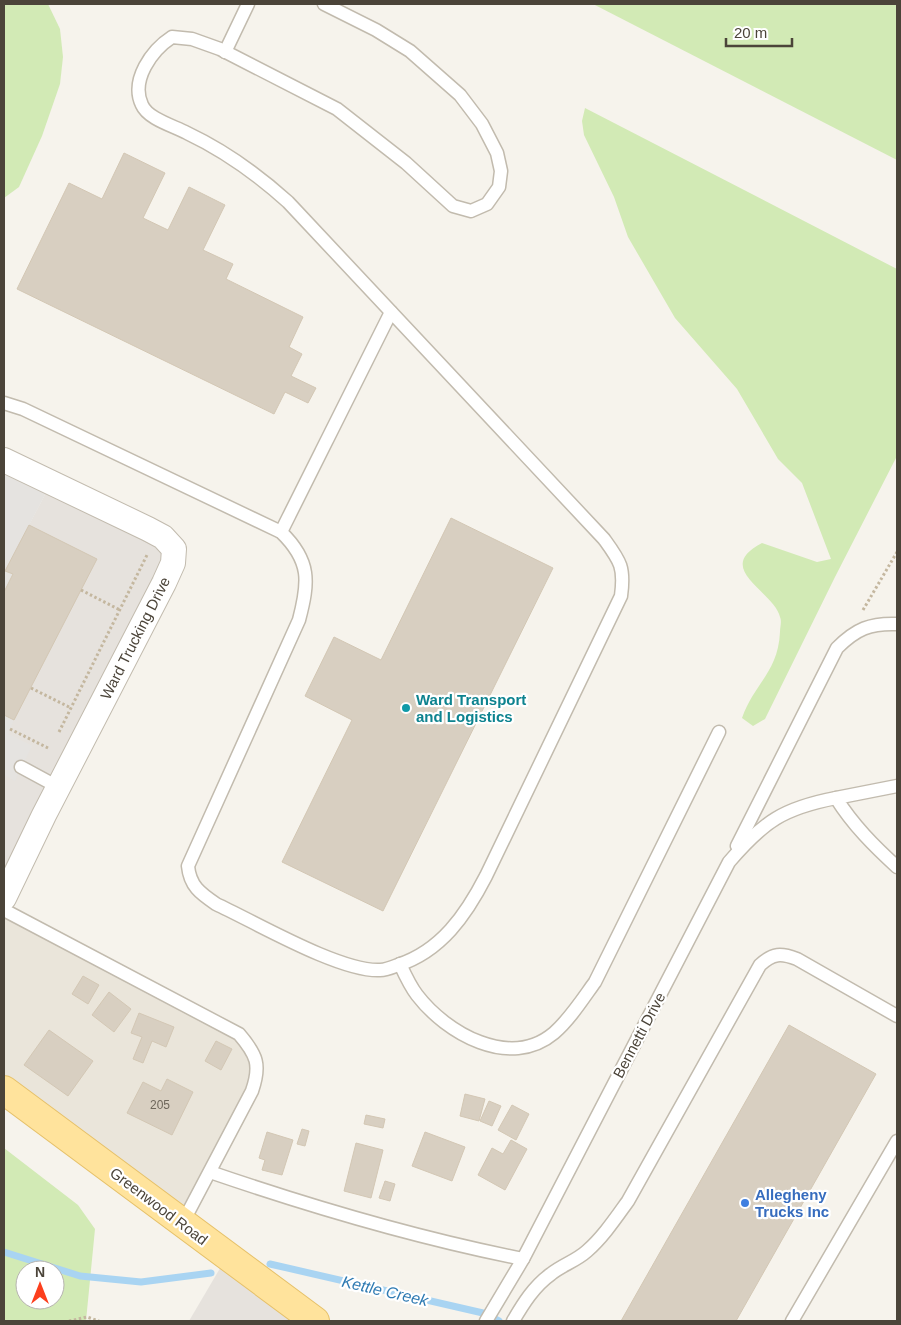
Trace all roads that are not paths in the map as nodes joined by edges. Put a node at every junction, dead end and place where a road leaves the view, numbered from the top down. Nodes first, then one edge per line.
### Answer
1 (248, 4) edge
2 (324, 4) edge
3 (225, 52) junction
4 (391, 312) junction
5 (4, 403) edge
6 (4, 460) edge
7 (281, 532) junction
8 (897, 624) edge
9 (719, 732) dead end
10 (21, 767) dead end
11 (58, 786) junction
12 (897, 786) edge
13 (836, 798) junction
14 (729, 862) junction
15 (897, 867) edge
16 (4, 898) edge
17 (4, 910) edge
18 (400, 964) junction
19 (897, 1016) edge
20 (4, 1090) edge
21 (897, 1141) edge
22 (210, 1172) junction
23 (182, 1224) junction
24 (522, 1259) junction
25 (515, 1318) edge
26 (315, 1321) edge
27 (486, 1321) edge
28 (792, 1321) edge

1 - 3 lane
2 - 3 lane
3 - 4 lane
4 - 7 lane
4 - 18 lane
5 - 7 lane
6 - 11 street, Ward Trucking Drive
7 - 18 lane
8 - 14 lane
9 - 18 lane
10 - 11 lane
11 - 16 street, Ward Trucking Drive
12 - 13 lane, Bennetti Drive
13 - 14 lane, Bennetti Drive
13 - 15 lane
14 - 24 lane, Bennetti Drive
17 - 22 lane
19 - 25 lane
20 - 23 main road, Greenwood Road
21 - 28 lane
22 - 23 lane
22 - 24 lane
23 - 26 main road, Greenwood Road
24 - 27 lane, Bennetti Drive

